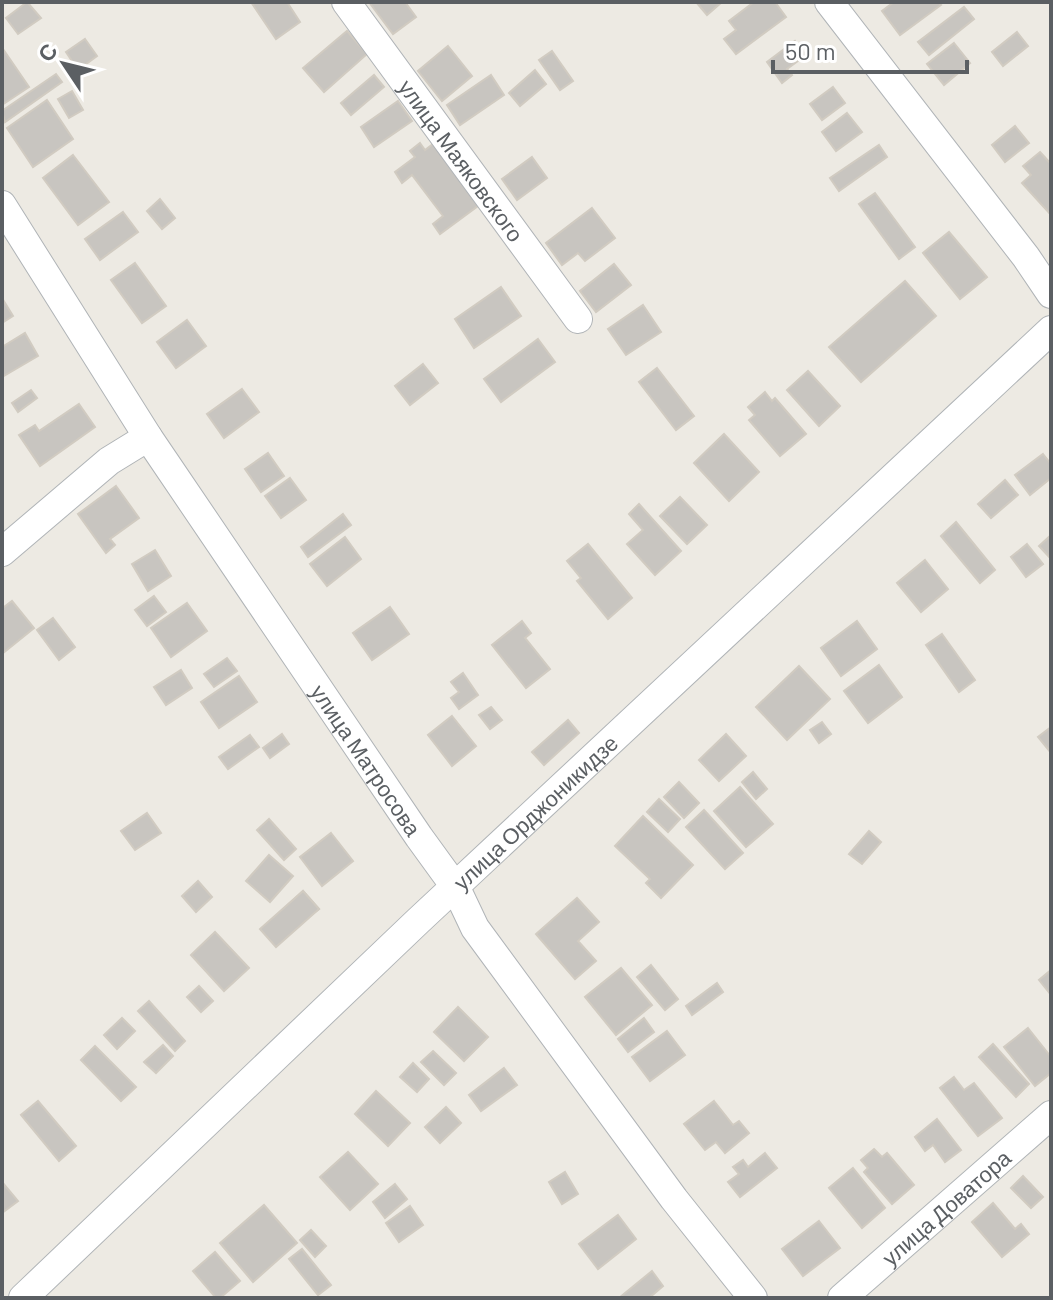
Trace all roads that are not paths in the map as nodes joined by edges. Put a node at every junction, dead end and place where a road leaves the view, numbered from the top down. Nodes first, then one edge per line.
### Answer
1 (346, 2) edge
2 (829, 2) edge
3 (2, 205) edge
4 (1051, 294) edge
5 (578, 319) dead end
6 (1051, 330) edge
7 (148, 437) junction
8 (2, 552) edge
9 (456, 888) junction
10 (1051, 1115) edge
11 (23, 1298) edge
12 (753, 1298) edge
13 (842, 1298) edge

1 - 5 street, улица Маяковского
2 - 4 street
3 - 7 street, улица Матросова
6 - 9 street, улица Орджоникидзе
7 - 8 street
7 - 9 street, улица Матросова
9 - 11 street, улица Орджоникидзе
9 - 12 street, улица Матросова
10 - 13 street, улица Доватора

